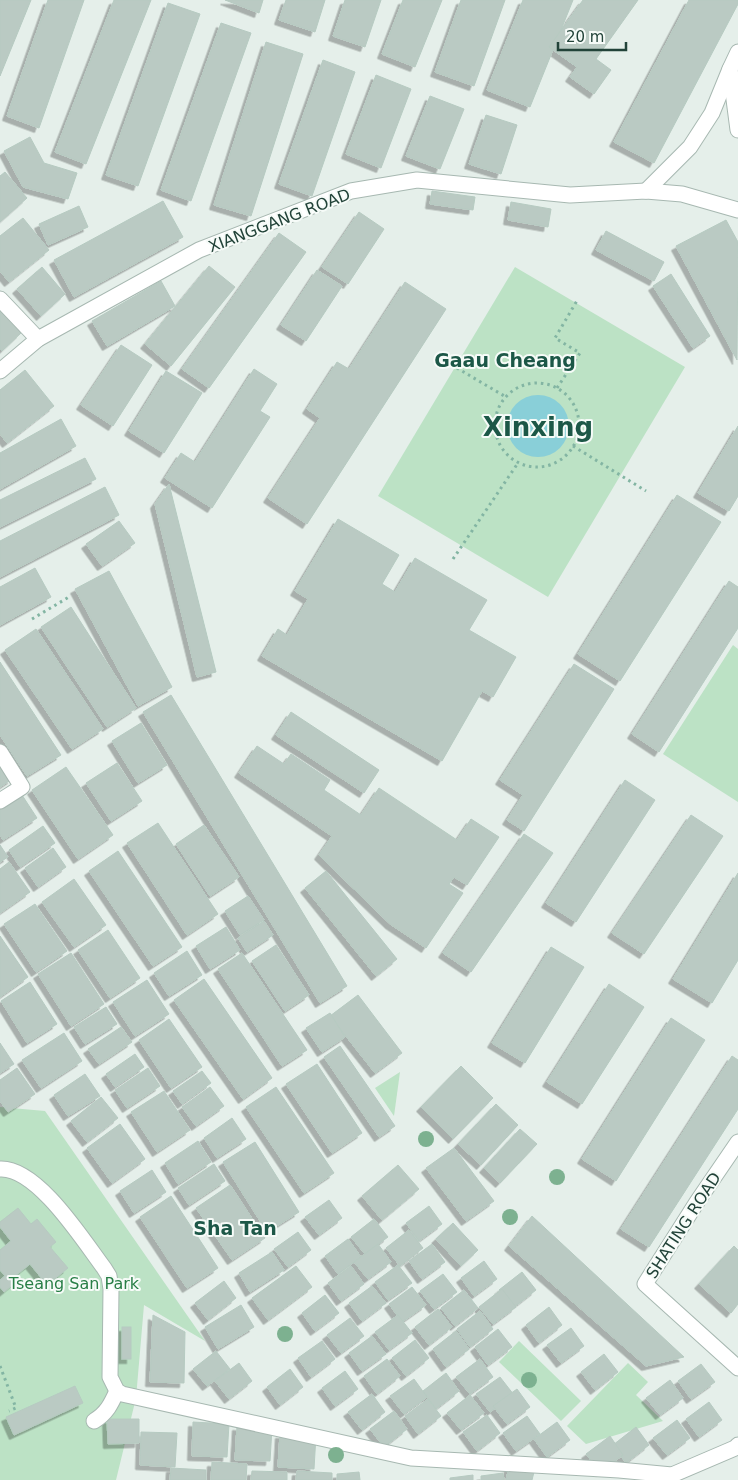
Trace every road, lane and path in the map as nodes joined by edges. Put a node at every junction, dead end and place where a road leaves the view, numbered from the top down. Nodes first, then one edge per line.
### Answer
1 (738, 52) edge
2 (730, 69) junction
3 (738, 130) edge
4 (646, 191) junction
5 (738, 210) edge
6 (0, 299) edge
7 (578, 299) dead end
8 (38, 339) junction
9 (440, 358) dead end
10 (0, 371) edge
11 (558, 388) junction
12 (506, 397) junction
13 (573, 446) junction
14 (518, 463) junction
15 (646, 491) dead end
16 (454, 559) dead end
17 (69, 597) dead end
18 (32, 619) dead end
19 (0, 752) edge
20 (0, 801) edge
21 (738, 1142) edge
22 (0, 1169) edge
23 (0, 1366) edge
24 (738, 1368) edge
25 (117, 1391) junction
26 (9, 1411) dead end
27 (94, 1420) dead end
28 (737, 1448) edge

1 - 2 street
2 - 3 street
2 - 4 street
4 - 5 street, XIANGGANG ROAD
4 - 8 street, XIANGGANG ROAD
6 - 8 street
7 - 11 path
8 - 10 street, XIANGGANG ROAD
9 - 12 path
11 - 12 path
11 - 13 path
12 - 14 path
13 - 14 path
13 - 15 path
14 - 16 path
17 - 18 path
19 - 20 street
21 - 24 street, SHATING ROAD
22 - 25 street
23 - 26 path
25 - 27 street
25 - 28 street

